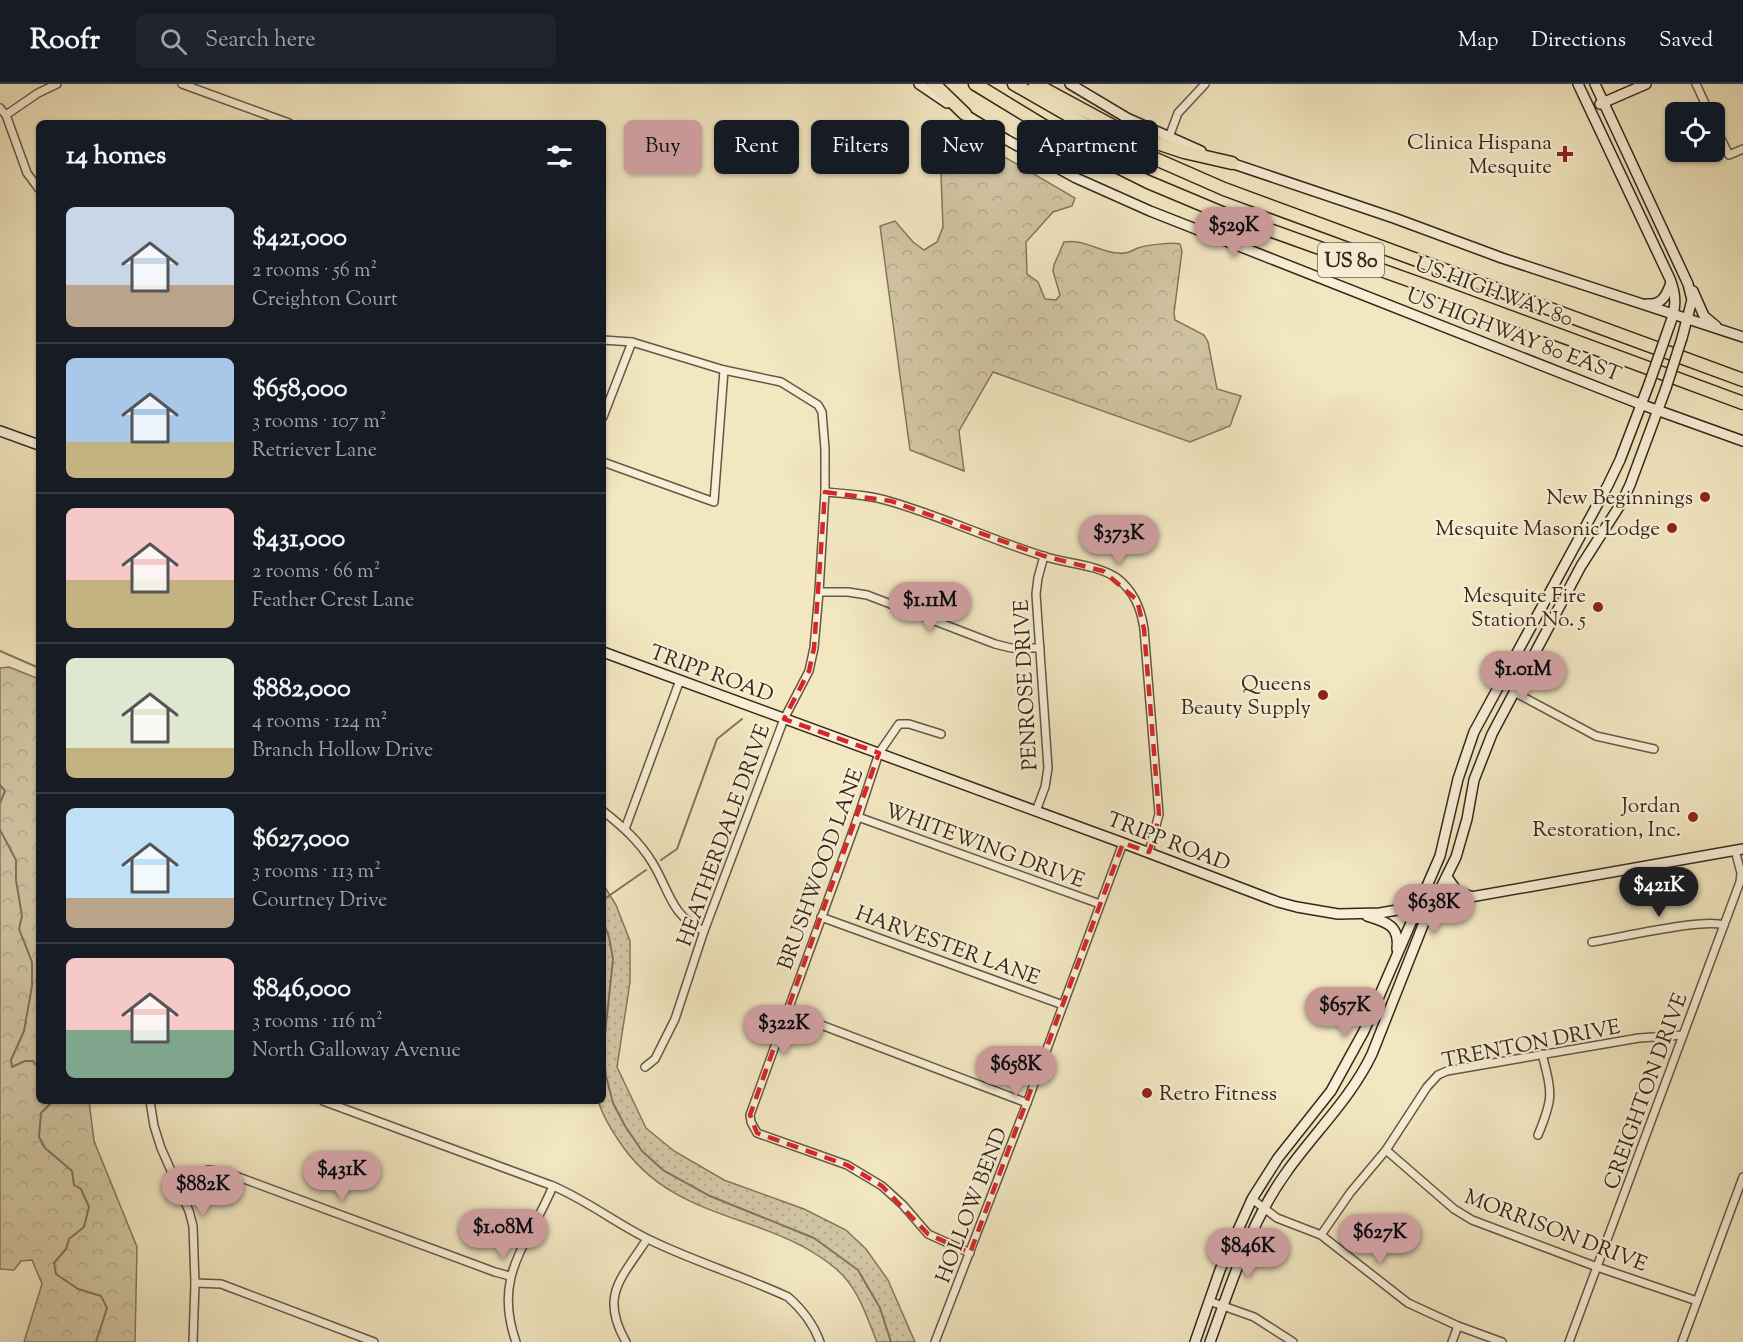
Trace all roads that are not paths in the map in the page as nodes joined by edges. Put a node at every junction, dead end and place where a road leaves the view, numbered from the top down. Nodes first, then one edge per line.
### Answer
1 (57, 84) edge
2 (182, 84) edge
3 (920, 84) edge
4 (934, 84) edge
5 (975, 84) edge
6 (1014, 84) edge
7 (1035, 84) edge
8 (1070, 84) edge
9 (1206, 84) edge
10 (1578, 84) edge
11 (1595, 84) edge
12 (1646, 84) edge
13 (1696, 84) edge
14 (1704, 102) edge
15 (1603, 103) junction
16 (0, 108) edge
17 (1590, 109) junction
18 (965, 114) junction
19 (6, 115) junction
20 (281, 120) edge
21 (1169, 137) junction
22 (1725, 147) edge
23 (1743, 149) edge
24 (1232, 164) junction
25 (36, 185) edge
26 (1638, 212) junction
27 (1680, 264) junction
28 (1684, 275) junction
29 (1671, 283) junction
30 (1641, 304) junction
31 (1674, 315) junction
32 (1688, 319) junction
33 (1718, 328) junction
34 (1743, 337) edge
35 (606, 340) edge
36 (632, 342) junction
37 (724, 370) junction
38 (1743, 380) edge
39 (1743, 403) edge
40 (1640, 404) junction
41 (606, 409) edge
42 (1658, 411) junction
43 (0, 431) edge
44 (1743, 441) edge
45 (36, 444) edge
46 (606, 463) edge
47 (825, 492) junction
48 (1044, 556) junction
49 (1568, 559) junction
50 (1581, 567) junction
51 (819, 592) junction
52 (1040, 648) junction
53 (606, 653) edge
54 (1509, 666) junction
55 (1523, 674) junction
56 (680, 680) junction
57 (1499, 683) junction
58 (1514, 692) junction
59 (784, 719) junction
60 (941, 734) dead end
61 (1654, 749) dead end
62 (879, 753) junction
63 (1036, 811) junction
64 (606, 813) edge
65 (858, 817) junction
66 (625, 829) junction
67 (1123, 843) junction
68 (1739, 850) edge
69 (1149, 852) junction
70 (1447, 877) junction
71 (1473, 897) junction
72 (1100, 904) junction
73 (1432, 904) junction
74 (1418, 906) junction
75 (1359, 914) junction
76 (820, 917) junction
77 (1724, 926) junction
78 (704, 931) junction
79 (1592, 942) dead end
80 (1397, 956) junction
81 (1063, 1005) junction
82 (787, 1012) junction
83 (1683, 1035) junction
84 (1542, 1054) junction
85 (645, 1067) dead end
86 (1028, 1103) junction
87 (150, 1104) edge
88 (332, 1104) edge
89 (1314, 1113) junction
90 (1326, 1123) junction
91 (1538, 1135) dead end
92 (1386, 1150) junction
93 (1743, 1177) edge
94 (175, 1180) junction
95 (553, 1186) junction
96 (1252, 1199) junction
97 (1263, 1208) junction
98 (1321, 1235) junction
99 (647, 1239) junction
100 (970, 1253) junction
101 (1597, 1267) junction
102 (510, 1275) junction
103 (195, 1283) junction
104 (1209, 1301) junction
105 (1697, 1301) junction
106 (1223, 1306) junction
107 (1458, 1326) junction
108 (193, 1342) edge
109 (374, 1342) edge
110 (516, 1342) edge
111 (626, 1342) edge
112 (820, 1342) edge
113 (935, 1342) edge
114 (1195, 1342) edge
115 (1210, 1342) edge
116 (1293, 1342) edge
117 (1452, 1342) edge
118 (1502, 1342) edge
119 (1569, 1342) edge
120 (1682, 1342) edge

1 - 19 street
2 - 20 street
3 - 18 main road, US HIGHWAY 80 EAST
4 - 18 highway
5 - 39 highway, US HIGHWAY 80 / US 80
6 - 38 highway, US HIGHWAY 80 / US 80
7 - 24 highway
8 - 21 main road
9 - 21 street
10 - 17 main road
11 - 15 main road
12 - 15 main road
13 - 14 street
15 - 17 main road
15 - 27 main road
16 - 19 street
17 - 26 main road
18 - 40 main road, US HIGHWAY 80 EAST
19 - 25 street
21 - 24 main road
22 - 23 street
24 - 30 main road
26 - 27 main road
26 - 29 main road
27 - 28 main road
28 - 32 main road
28 - 33 main road
29 - 30 main road
29 - 31 main road
30 - 31 main road
31 - 32 main road
31 - 40 main road, bridge
32 - 33 main road
32 - 42 main road, bridge
33 - 34 main road
35 - 36 street, HEATHERDALE DRIVE
36 - 37 street, HEATHERDALE DRIVE
36 - 41 street
37 - 46 street
37 - 47 street, HEATHERDALE DRIVE
40 - 42 main road, US HIGHWAY 80 EAST
40 - 49 main road
42 - 44 main road, US HIGHWAY 80 EAST
42 - 50 main road
43 - 45 main road
47 - 48 street
47 - 51 street, HEATHERDALE DRIVE
48 - 52 street, PENROSE DRIVE
48 - 69 street
49 - 50 main road
49 - 54 main road
50 - 55 main road
51 - 52 street
51 - 59 street, HEATHERDALE DRIVE
52 - 63 street, PENROSE DRIVE
53 - 56 main road, TRIPP ROAD
54 - 55 main road
54 - 57 main road
55 - 58 main road
56 - 59 main road, TRIPP ROAD
56 - 66 street
57 - 58 main road
57 - 74 main road
58 - 61 street
58 - 70 main road
59 - 62 main road, TRIPP ROAD
59 - 78 street, HEATHERDALE DRIVE
60 - 62 street, BRUSHWOOD LANE
62 - 63 main road, TRIPP ROAD
62 - 65 street, BRUSHWOOD LANE
63 - 67 main road, TRIPP ROAD
64 - 66 street
65 - 72 street, WHITEWING DRIVE
65 - 76 street, BRUSHWOOD LANE
66 - 78 street
67 - 69 main road, TRIPP ROAD
67 - 72 street, HOLLOW BEND
68 - 71 main road, TRIPP ROAD
68 - 77 street, CREIGHTON DRIVE
69 - 75 main road, TRIPP ROAD
70 - 71 main road
70 - 73 main road
71 - 73 main road, TRIPP ROAD
72 - 81 street, HOLLOW BEND
73 - 74 main road, TRIPP ROAD
73 - 90 main road
74 - 75 main road, TRIPP ROAD
74 - 80 main road
75 - 80 main road
76 - 81 street, HARVESTER LANE
76 - 82 street, BRUSHWOOD LANE
77 - 79 street
77 - 83 street, CREIGHTON DRIVE
78 - 85 street, HEATHERDALE DRIVE
80 - 89 main road
81 - 86 street, HOLLOW BEND
82 - 86 street
82 - 100 street, BRUSHWOOD LANE
83 - 84 street, TRENTON DRIVE
83 - 101 street, CREIGHTON DRIVE
84 - 91 street
84 - 92 street, TRENTON DRIVE
86 - 100 street, HOLLOW BEND
87 - 94 street
88 - 95 street
89 - 90 main road
89 - 96 main road
90 - 97 main road
92 - 98 street, TRENTON DRIVE
92 - 101 street, MORRISON DRIVE
93 - 105 street
94 - 102 street
94 - 103 street
95 - 99 street
95 - 102 street
96 - 97 street
96 - 104 main road
97 - 98 street
97 - 106 main road
98 - 107 street
99 - 111 street
99 - 112 street
100 - 113 street, HOLLOW BEND
101 - 105 street, MORRISON DRIVE
101 - 119 street, CREIGHTON DRIVE
102 - 110 street
103 - 108 street
103 - 109 street
104 - 106 street
104 - 114 main road
105 - 120 street
106 - 115 main road
106 - 116 street
107 - 117 street
107 - 118 street

